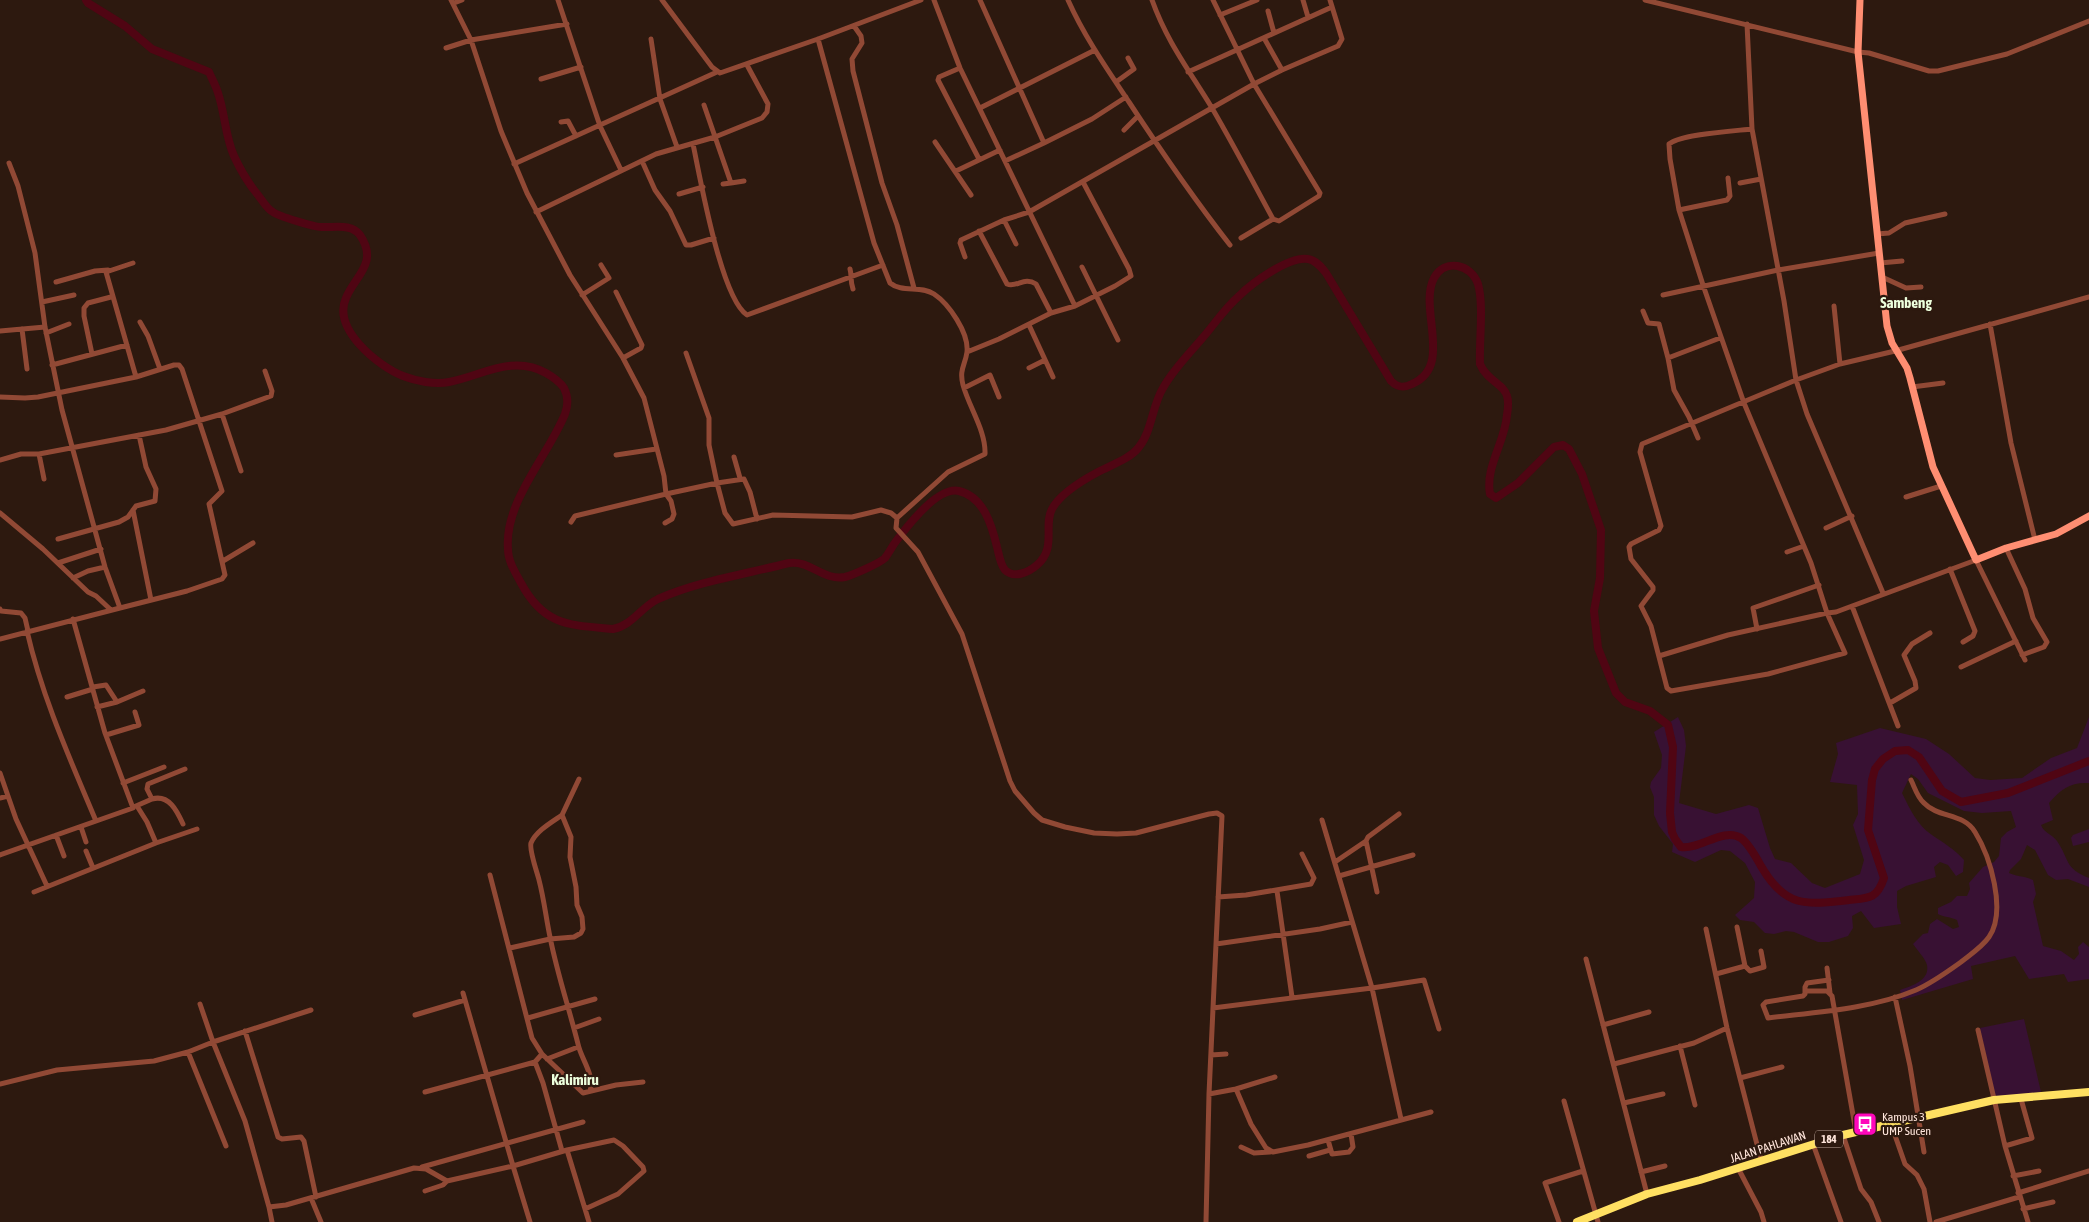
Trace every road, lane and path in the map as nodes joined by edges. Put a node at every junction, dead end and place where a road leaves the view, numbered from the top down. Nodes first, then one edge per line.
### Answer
1 (462, 0) edge
2 (558, 0) edge
3 (662, 0) edge
4 (921, 0) edge
5 (934, 0) edge
6 (980, 0) edge
7 (1068, 0) edge
8 (1152, 0) edge
9 (1213, 0) edge
10 (1257, 0) edge
11 (1303, 0) edge
12 (1330, 0) edge
13 (1645, 0) edge
14 (1860, 0) edge
15 (453, 1) edge
16 (1332, 7) junction
17 (1268, 11) dead end
18 (1220, 15) junction
19 (1308, 17) junction
20 (2089, 21) edge
21 (567, 24) junction
22 (1748, 24) junction
23 (854, 26) junction
24 (1274, 33) junction
25 (1264, 38) junction
26 (650, 39) dead end
27 (818, 39) junction
28 (471, 40) junction
29 (446, 48) dead end
30 (1095, 50) junction
31 (1238, 50) junction
32 (1858, 52) junction
33 (1128, 58) dead end
34 (747, 65) junction
35 (581, 67) junction
36 (960, 68) junction
37 (1282, 70) junction
38 (717, 72) junction
39 (1188, 72) junction
40 (541, 79) dead end
41 (1116, 82) junction
42 (1254, 84) junction
43 (1020, 90) junction
44 (1126, 97) junction
45 (660, 99) junction
46 (704, 105) dead end
47 (980, 108) junction
48 (1212, 108) junction
49 (1138, 116) junction
50 (561, 122) dead end
51 (600, 126) junction
52 (1752, 129) junction
53 (1124, 130) dead end
54 (576, 136) junction
55 (715, 137) junction
56 (1154, 140) junction
57 (935, 142) dead end
58 (1044, 143) junction
59 (693, 144) junction
60 (677, 147) junction
61 (1000, 150) junction
62 (979, 159) junction
63 (642, 161) junction
64 (1005, 161) junction
65 (10, 163) dead end
66 (514, 164) junction
67 (622, 170) junction
68 (956, 171) junction
69 (1728, 178) dead end
70 (1761, 179) junction
71 (744, 181) dead end
72 (1082, 182) junction
73 (731, 183) junction
74 (1740, 183) dead end
75 (723, 184) dead end
76 (703, 187) junction
77 (679, 194) dead end
78 (971, 194) dead end
79 (1679, 210) junction
80 (536, 212) junction
81 (1029, 212) junction
82 (1945, 214) dead end
83 (1273, 219) junction
84 (1004, 220) junction
85 (979, 232) junction
86 (1877, 234) junction
87 (714, 238) junction
88 (1241, 238) dead end
89 (1016, 244) dead end
90 (1230, 245) dead end
91 (1879, 253) junction
92 (965, 257) dead end
93 (1902, 261) dead end
94 (133, 262) dead end
95 (1880, 263) junction
96 (602, 265) dead end
97 (883, 266) junction
98 (1082, 267) dead end
99 (850, 269) dead end
100 (108, 270) junction
101 (1778, 270) junction
102 (853, 276) junction
103 (1882, 277) junction
104 (56, 282) dead end
105 (1702, 285) junction
106 (1921, 287) dead end
107 (914, 288) junction
108 (853, 289) dead end
109 (616, 292) dead end
110 (74, 295) dead end
111 (582, 295) junction
112 (1663, 295) dead end
113 (1096, 296) junction
114 (112, 297) junction
115 (2089, 297) edge
116 (42, 302) junction
117 (1075, 306) junction
118 (1834, 306) dead end
119 (1643, 312) dead end
120 (1051, 313) junction
121 (140, 322) dead end
122 (70, 324) dead end
123 (1029, 324) junction
124 (1990, 324) junction
125 (22, 329) junction
126 (46, 330) junction
127 (0, 331) edge
128 (1720, 338) junction
129 (1118, 340) dead end
130 (127, 345) junction
131 (1895, 351) junction
132 (967, 352) junction
133 (686, 353) dead end
134 (92, 354) junction
135 (623, 358) junction
136 (1668, 358) junction
137 (1045, 360) junction
138 (1840, 364) junction
139 (52, 365) junction
140 (1029, 368) dead end
141 (27, 369) dead end
142 (160, 369) junction
143 (265, 371) dead end
144 (136, 377) junction
145 (1053, 377) dead end
146 (1796, 380) junction
147 (1942, 383) dead end
148 (1912, 387) junction
149 (964, 388) junction
150 (58, 393) junction
151 (0, 397) edge
152 (999, 397) dead end
153 (1744, 403) junction
154 (222, 414) junction
155 (200, 420) junction
156 (1692, 424) junction
157 (140, 435) junction
158 (1698, 438) dead end
159 (73, 448) junction
160 (656, 449) junction
161 (39, 454) junction
162 (616, 456) dead end
163 (734, 457) dead end
164 (0, 460) edge
165 (241, 471) dead end
166 (740, 478) junction
167 (44, 479) dead end
168 (716, 483) junction
169 (1940, 486) junction
170 (666, 494) junction
171 (1906, 497) dead end
172 (132, 509) junction
173 (0, 513) edge
174 (1852, 516) junction
175 (2089, 516) edge
176 (897, 518) junction
177 (757, 519) junction
178 (571, 522) dead end
179 (664, 523) dead end
180 (1826, 528) dead end
181 (96, 529) junction
182 (58, 539) dead end
183 (2036, 540) junction
184 (253, 543) dead end
185 (1804, 546) junction
186 (2006, 548) junction
187 (101, 549) junction
188 (1787, 552) dead end
189 (1976, 560) junction
190 (223, 561) junction
191 (58, 563) junction
192 (105, 567) junction
193 (1950, 569) junction
194 (73, 578) junction
195 (1819, 585) junction
196 (1883, 593) junction
197 (151, 600) junction
198 (1852, 606) junction
199 (120, 608) junction
200 (0, 610) edge
201 (111, 610) junction
202 (1827, 613) junction
203 (73, 619) junction
204 (1757, 629) junction
205 (28, 631) junction
206 (1930, 633) dead end
207 (0, 639) edge
208 (2016, 641) junction
209 (1963, 642) dead end
210 (1659, 656) junction
211 (1961, 667) dead end
212 (93, 688) junction
213 (143, 691) dead end
214 (67, 697) dead end
215 (117, 702) junction
216 (1890, 703) junction
217 (97, 707) junction
218 (135, 712) dead end
219 (1898, 726) dead end
220 (106, 735) junction
221 (164, 767) dead end
222 (185, 769) dead end
223 (0, 773) edge
224 (579, 779) dead end
225 (1911, 780) dead end
226 (123, 783) junction
227 (8, 796) junction
228 (0, 798) edge
229 (152, 799) junction
230 (135, 807) junction
231 (1398, 814) dead end
232 (562, 815) junction
233 (1322, 820) dead end
234 (96, 821) junction
235 (183, 824) dead end
236 (81, 827) junction
237 (197, 829) dead end
238 (56, 835) junction
239 (1366, 841) junction
240 (86, 842) dead end
241 (156, 843) junction
242 (28, 844) junction
243 (86, 851) dead end
244 (1302, 854) dead end
245 (0, 855) edge
246 (1413, 855) dead end
247 (64, 856) dead end
248 (1335, 862) junction
249 (1372, 867) junction
250 (93, 868) junction
251 (490, 875) dead end
252 (1339, 876) junction
253 (47, 886) junction
254 (1276, 891) junction
255 (34, 892) dead end
256 (1377, 892) dead end
257 (1218, 897) junction
258 (1352, 922) junction
259 (1737, 927) dead end
260 (1706, 929) dead end
261 (1283, 936) junction
262 (550, 939) junction
263 (1216, 944) junction
264 (510, 948) junction
265 (1761, 951) dead end
266 (1586, 958) dead end
267 (1745, 966) junction
268 (1827, 968) dead end
269 (1716, 974) junction
270 (1829, 980) junction
271 (1372, 988) junction
272 (1806, 992) junction
273 (463, 993) dead end
274 (1830, 993) junction
275 (1292, 997) junction
276 (1895, 997) junction
277 (595, 999) dead end
278 (465, 1000) junction
279 (200, 1004) dead end
280 (568, 1007) junction
281 (1214, 1008) junction
282 (1835, 1009) junction
283 (311, 1010) dead end
284 (1649, 1012) dead end
285 (415, 1015) dead end
286 (528, 1018) junction
287 (599, 1019) dead end
288 (1603, 1024) junction
289 (574, 1028) junction
290 (1727, 1028) junction
291 (1439, 1029) dead end
292 (1978, 1030) dead end
293 (245, 1031) junction
294 (213, 1042) junction
295 (1680, 1046) junction
296 (578, 1047) junction
297 (188, 1052) junction
298 (542, 1054) junction
299 (1226, 1054) dead end
300 (1211, 1055) junction
301 (547, 1059) junction
302 (535, 1062) junction
303 (1614, 1064) junction
304 (1782, 1067) dead end
305 (486, 1074) junction
306 (1275, 1077) dead end
307 (1740, 1078) junction
308 (644, 1082) dead end
309 (0, 1084) edge
310 (1236, 1089) junction
311 (590, 1091) junction
312 (425, 1092) dead end
313 (2089, 1092) edge
314 (1209, 1094) junction
315 (1663, 1094) dead end
316 (2021, 1099) junction
317 (1994, 1100) junction
318 (1564, 1101) dead end
319 (1624, 1103) junction
320 (1695, 1105) dead end
321 (1431, 1112) dead end
322 (1917, 1118) junction
323 (1401, 1119) junction
324 (583, 1122) dead end
325 (1891, 1124) junction
326 (555, 1130) junction
327 (1856, 1132) junction
328 (1351, 1134) junction
329 (1843, 1135) junction
330 (1328, 1140) junction
331 (506, 1143) junction
332 (1813, 1144) junction
333 (226, 1146) dead end
334 (2005, 1146) junction
335 (1241, 1147) dead end
336 (1330, 1150) junction
337 (564, 1151) junction
338 (1270, 1152) junction
339 (1924, 1152) dead end
340 (1309, 1156) dead end
341 (1761, 1160) junction
342 (512, 1166) junction
343 (1665, 1166) dead end
344 (422, 1168) junction
345 (1738, 1168) junction
346 (1583, 1171) junction
347 (2039, 1171) dead end
348 (2089, 1171) edge
349 (1641, 1172) junction
350 (2014, 1176) junction
351 (447, 1181) junction
352 (425, 1191) dead end
353 (1647, 1194) junction
354 (2019, 1195) junction
355 (313, 1197) junction
356 (2053, 1202) dead end
357 (269, 1207) junction
358 (584, 1209) junction
359 (2024, 1209) junction
360 (1596, 1213) junction
361 (272, 1222) edge
362 (321, 1222) edge
363 (530, 1222) edge
364 (589, 1222) edge
365 (1206, 1222) edge
366 (1559, 1222) edge
367 (1577, 1222) edge
368 (1598, 1222) edge
369 (1764, 1222) edge
370 (1841, 1222) edge
371 (1880, 1222) edge
372 (1930, 1222) edge
373 (1936, 1222) edge
374 (2028, 1222) edge

1 - 15 street
2 - 21 street
3 - 38 street
4 - 23 street
5 - 36 street
6 - 43 street
7 - 30 street
8 - 39 street
9 - 18 street
10 - 18 street
11 - 19 street
12 - 16 street
13 - 22 street
14 - 32 street
15 - 28 street
16 - 19 street
16 - 37 street
17 - 24 street
18 - 31 street
19 - 24 street
20 - 32 street
21 - 28 street
21 - 35 street
22 - 32 street
22 - 52 street
23 - 27 street
23 - 107 street
24 - 25 street
25 - 31 street
25 - 37 street
26 - 45 street
27 - 34 street
27 - 97 street
28 - 29 street
28 - 66 street
30 - 41 street
30 - 43 street
31 - 39 street
31 - 42 street
32 - 86 street
33 - 41 street
34 - 38 street
34 - 55 street
35 - 40 street
35 - 51 street
36 - 47 street
36 - 62 street
37 - 42 street
38 - 45 street
39 - 48 street
41 - 44 street
42 - 48 street
42 - 83 street
43 - 47 street
43 - 58 street
44 - 49 street
44 - 58 street
45 - 51 street
45 - 60 street
46 - 55 street
47 - 61 street
48 - 56 street
48 - 83 street
49 - 53 street
49 - 56 street
50 - 54 street
51 - 54 street
51 - 67 street
52 - 70 street
52 - 79 street
54 - 66 street
55 - 59 street
55 - 73 street
56 - 72 street
56 - 90 street
57 - 68 street
58 - 64 street
59 - 60 street
59 - 76 street
60 - 63 street
61 - 62 street
61 - 64 street
62 - 68 street
63 - 67 street
63 - 87 street
64 - 81 street
65 - 116 street
66 - 80 street
67 - 80 street
68 - 78 street
69 - 79 street
70 - 74 street
70 - 101 street
71 - 73 street
72 - 81 street
72 - 113 street
73 - 75 street
76 - 77 street
76 - 87 street
79 - 105 street
80 - 111 street
81 - 84 street
81 - 117 street
82 - 86 street
83 - 88 street
84 - 85 street
84 - 89 street
85 - 92 street
85 - 120 street
86 - 91 street
87 - 102 street
91 - 95 street
91 - 101 street
93 - 95 street
94 - 100 street
95 - 103 street
96 - 111 street
97 - 102 street
97 - 107 street
98 - 113 street
99 - 102 street
100 - 104 street
100 - 114 street
101 - 105 street
101 - 146 street
102 - 108 street
103 - 106 street
103 - 131 street
105 - 112 street
105 - 128 street
107 - 132 street
109 - 135 street
110 - 116 street
111 - 135 street
113 - 117 street
113 - 129 street
114 - 130 street
114 - 134 street
115 - 124 street
116 - 126 street
117 - 120 street
118 - 138 street
119 - 136 street
120 - 123 street
121 - 142 street
122 - 126 street
123 - 132 street
123 - 137 street
124 - 131 street
124 - 183 street
125 - 126 street
125 - 127 street
125 - 141 street
126 - 139 street
128 - 136 street
128 - 153 street
130 - 134 street
130 - 144 street
131 - 138 street
131 - 148 street
132 - 149 street
133 - 168 street
134 - 139 street
135 - 160 street
136 - 156 street
137 - 140 street
137 - 145 street
138 - 146 street
139 - 150 street
142 - 144 street
142 - 155 street
143 - 154 street
144 - 150 street
146 - 153 street
146 - 174 street
147 - 148 street
148 - 169 street
149 - 152 street
149 - 176 street
150 - 151 street
150 - 159 street
153 - 156 street
153 - 185 street
154 - 155 street
154 - 165 street
155 - 157 street
155 - 190 street
156 - 158 street
156 - 210 street
157 - 159 street
157 - 172 street
159 - 161 street
159 - 181 street
160 - 162 street
160 - 170 street
161 - 164 street
161 - 167 street
163 - 166 street
166 - 168 street
166 - 177 street
168 - 170 street
168 - 177 street
169 - 171 street
169 - 189 street
170 - 178 street
170 - 179 street
172 - 181 street
172 - 197 street
173 - 191 street
174 - 180 street
174 - 196 street
175 - 183 street
176 - 177 street
176 - 257 street
181 - 182 street
181 - 187 street
183 - 186 street
184 - 190 street
185 - 188 street
185 - 195 street
186 - 189 street
186 - 208 street
187 - 191 street
187 - 192 street
189 - 193 street
189 - 208 street
190 - 197 street
191 - 194 street
192 - 194 street
192 - 199 street
193 - 196 street
193 - 209 street
194 - 201 street
195 - 202 street
195 - 204 street
196 - 198 street
197 - 199 street
198 - 202 street
198 - 216 street
199 - 201 street
200 - 205 street
201 - 203 street
202 - 204 street
202 - 210 street
203 - 205 street
203 - 212 street
204 - 210 street
205 - 207 street
205 - 234 street
206 - 216 street
208 - 211 street
212 - 214 street
212 - 215 street
212 - 217 street
213 - 215 street
215 - 217 street
216 - 219 street
217 - 220 street
218 - 220 street
220 - 226 street
221 - 226 street
222 - 229 street
223 - 227 street
224 - 232 street
225 - 276 street
226 - 230 street
227 - 228 street
227 - 242 street
229 - 230 street
229 - 235 street
230 - 234 street
230 - 241 street
231 - 239 street
232 - 262 street
232 - 262 street
233 - 248 street
234 - 236 street
236 - 238 street
236 - 240 street
237 - 241 street
238 - 242 street
238 - 247 street
239 - 248 street
239 - 249 street
241 - 250 street
242 - 245 street
242 - 253 street
243 - 250 street
244 - 254 street
246 - 249 street
248 - 252 street
249 - 252 street
249 - 256 street
250 - 253 street
251 - 264 street
252 - 258 street
253 - 255 street
254 - 257 street
254 - 261 street
257 - 263 street
258 - 261 street
258 - 271 street
259 - 267 street
260 - 269 street
261 - 263 street
261 - 275 street
262 - 264 street
262 - 280 street
263 - 281 street
264 - 286 street
265 - 267 street
266 - 288 street
267 - 269 street
268 - 270 street
269 - 290 street
270 - 272 street
270 - 274 street
271 - 275 street
271 - 291 street
271 - 323 street
272 - 274 street
272 - 282 street
273 - 278 street
274 - 282 street
275 - 281 street
276 - 282 street
276 - 322 street
277 - 280 street
278 - 285 street
278 - 305 street
279 - 294 street
280 - 286 street
280 - 289 street
281 - 300 street
282 - 327 street
283 - 293 street
284 - 288 street
286 - 298 street
287 - 289 street
288 - 303 street
289 - 296 street
290 - 295 street
290 - 307 street
292 - 317 street
293 - 294 street
293 - 355 street
294 - 297 street
294 - 357 street
295 - 303 street
295 - 320 street
296 - 301 street
296 - 311 street
297 - 309 street
297 - 333 street
298 - 301 street
298 - 302 street
299 - 300 street
300 - 314 street
301 - 311 street
302 - 305 street
302 - 326 street
303 - 319 street
304 - 307 street
305 - 312 street
305 - 331 street
306 - 310 street
307 - 341 street
308 - 311 street
310 - 314 street
310 - 338 street
313 - 316 main road, JALAN PAHLAWAN / 184
314 - 365 street
315 - 319 street
316 - 317 main road, JALAN PAHLAWAN / 184
316 - 334 street
317 - 322 main road, JALAN PAHLAWAN / 184
317 - 334 street
318 - 346 street
319 - 349 street
321 - 323 street
322 - 325 main road, JALAN PAHLAWAN / 184
322 - 339 street
323 - 328 street
324 - 326 street
325 - 327 main road, JALAN PAHLAWAN / 184
325 - 372 street
326 - 331 street
326 - 337 street
327 - 329 main road, JALAN PAHLAWAN / 184
328 - 330 street
328 - 336 street
329 - 332 main road, JALAN PAHLAWAN / 184
329 - 371 street
330 - 336 street
330 - 338 street
331 - 342 street
331 - 344 street
332 - 341 main road, JALAN PAHLAWAN / 184
332 - 370 street
334 - 350 street
335 - 338 street
336 - 340 street
337 - 342 street
337 - 358 street
337 - 358 street
341 - 345 main road, JALAN PAHLAWAN / 184
342 - 351 street
342 - 363 street
343 - 349 street
344 - 351 street
344 - 355 street
345 - 353 main road, JALAN PAHLAWAN / 184
345 - 369 street
346 - 360 street
346 - 366 street
347 - 350 street
348 - 354 street
349 - 353 street
350 - 354 street
351 - 352 street
353 - 360 main road, JALAN PAHLAWAN / 184
354 - 359 street
354 - 373 street
355 - 357 street
355 - 362 street
356 - 359 street
357 - 361 street
358 - 364 street
359 - 374 street
360 - 367 main road, JALAN PAHLAWAN / 184
360 - 368 street

